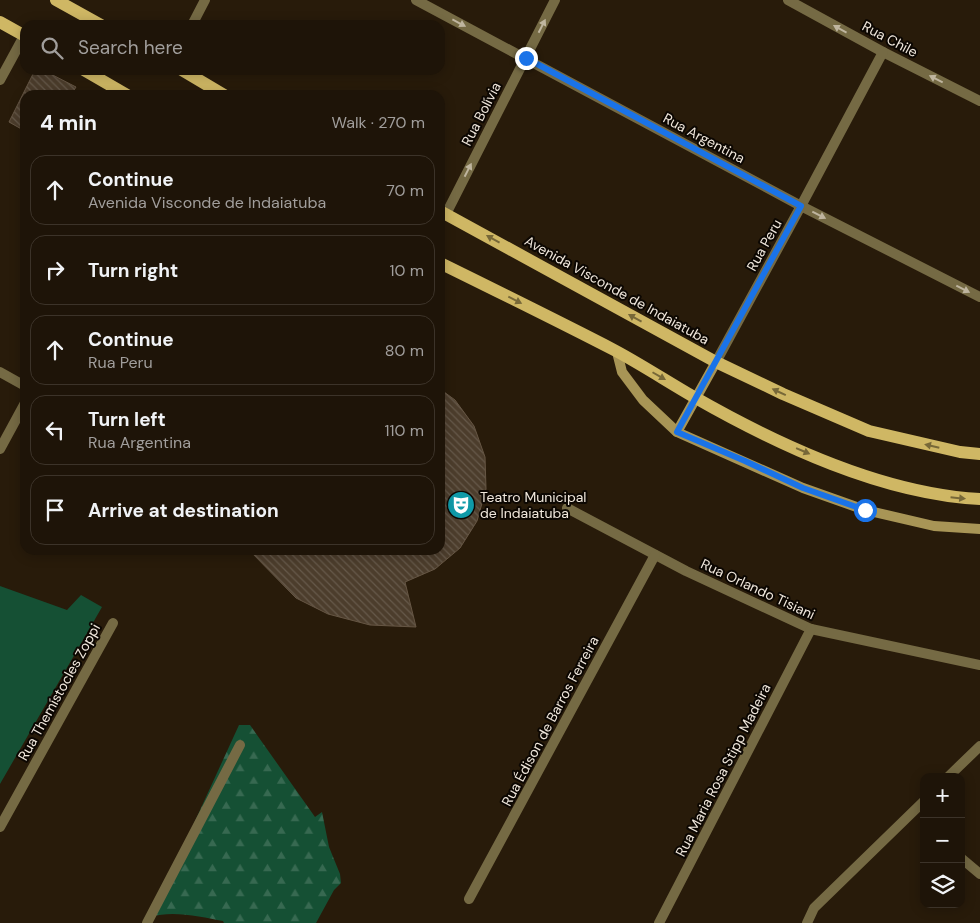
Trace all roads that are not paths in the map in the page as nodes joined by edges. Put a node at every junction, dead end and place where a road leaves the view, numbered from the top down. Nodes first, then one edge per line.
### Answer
1 (56, 0) edge
2 (204, 0) edge
3 (416, 0) edge
4 (555, 0) edge
5 (788, 0) edge
6 (92, 20) edge
7 (194, 20) edge
8 (0, 22) edge
9 (20, 34) edge
10 (20, 43) edge
11 (883, 52) junction
12 (526, 58) junction
13 (93, 75) edge
14 (190, 75) edge
15 (0, 80) edge
16 (118, 90) edge
17 (216, 90) edge
18 (980, 101) edge
19 (801, 206) junction
20 (445, 210) edge
21 (445, 218) edge
22 (445, 266) edge
23 (980, 297) edge
24 (617, 352) junction
25 (716, 362) junction
26 (0, 372) edge
27 (20, 383) edge
28 (695, 398) junction
29 (20, 412) edge
30 (677, 432) junction
31 (0, 449) edge
32 (980, 454) edge
33 (980, 499) edge
34 (568, 508) dead end
35 (980, 529) edge
36 (655, 555) junction
37 (114, 623) dead end
38 (811, 629) junction
39 (980, 665) edge
40 (240, 745) dead end
41 (980, 746) edge
42 (952, 773) edge
43 (920, 808) edge
44 (0, 827) edge
45 (965, 861) edge
46 (980, 874) edge
47 (469, 899) dead end
48 (146, 923) edge
49 (659, 923) edge
50 (808, 923) edge

1 - 6 main road
2 - 7 street
3 -> 12 street, Rua Argentina
12 -> 4 street, Rua Bolívia
11 -> 5 street, Rua Chile
8 - 9 main road
10 - 15 street
18 -> 11 street, Rua Chile
11 - 19 street, Rua Peru
12 - 19 street, Rua Argentina
20 -> 12 street, Rua Bolívia
13 - 16 main road
14 - 17 main road
19 -> 23 street, Rua Argentina
19 - 25 street, Rua Peru
25 -> 21 main road, Avenida Visconde de Indaiatuba
22 -> 24 main road
24 -> 28 main road
24 - 30 street
25 - 28 street, Rua Peru
32 -> 25 main road, Avenida Visconde de Indaiatuba
26 - 27 street
28 - 30 street, Rua Peru
28 -> 33 main road
29 - 31 street
30 - 35 street
34 - 36 street, Rua Orlando Tisiani
36 - 38 street, Rua Orlando Tisiani
36 - 47 street, Rua Édison de Barros Ferreira
37 - 44 street, Rua Themístocles Zoppi
38 - 39 street, Rua Orlando Tisiani
38 - 49 street, Rua Maria Rosa Stipp Madeira
40 - 48 street
41 - 42 street
43 - 50 street
45 - 46 street

